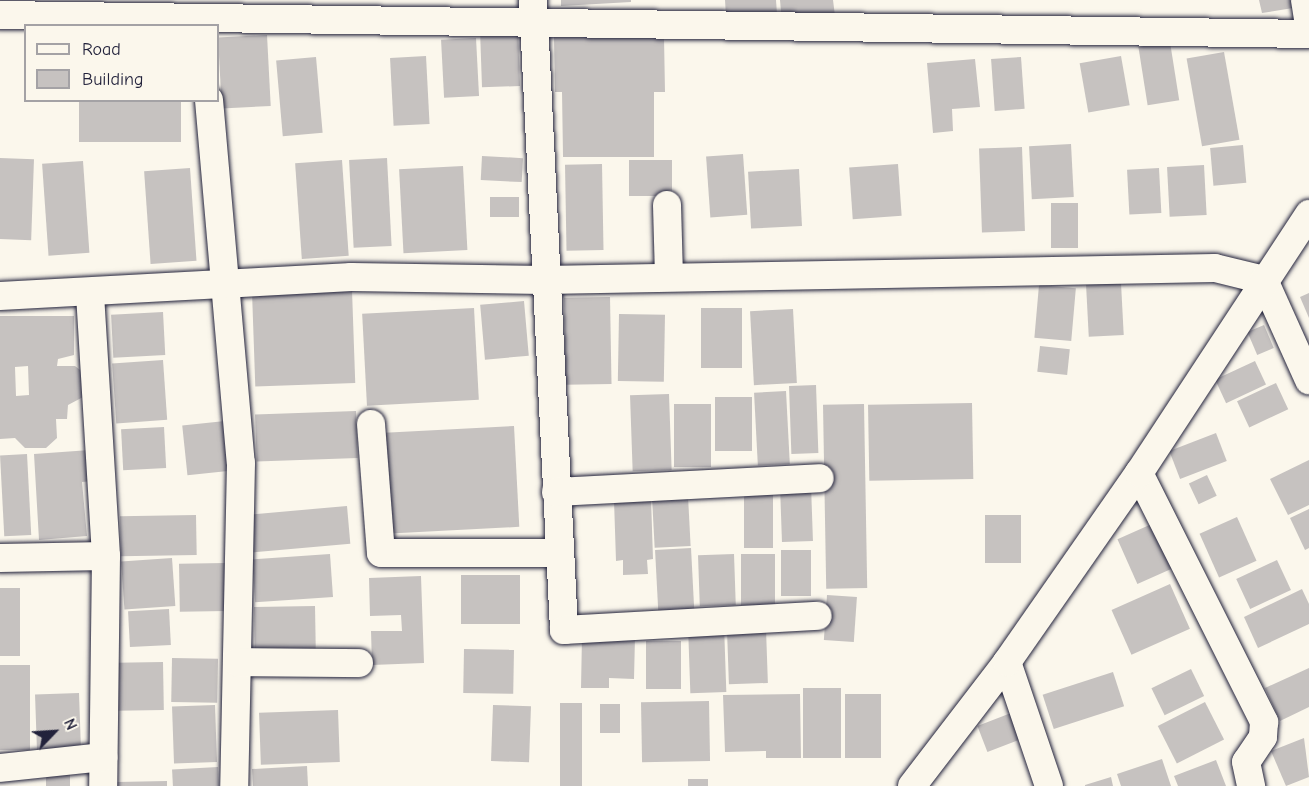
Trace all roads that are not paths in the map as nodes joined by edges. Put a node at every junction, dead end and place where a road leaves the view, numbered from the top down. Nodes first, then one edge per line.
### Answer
1 (1305, 0) edge
2 (534, 12) edge
3 (201, 14) edge
4 (0, 15) edge
5 (1309, 25) edge
6 (1309, 34) edge
7 (209, 102) edge
8 (667, 205) dead end
9 (1309, 214) edge
10 (669, 278) junction
11 (544, 280) junction
12 (1264, 280) junction
13 (227, 285) junction
14 (90, 294) junction
15 (0, 296) edge
16 (1309, 380) edge
17 (371, 424) dead end
18 (1139, 473) junction
19 (820, 478) dead end
20 (556, 492) junction
21 (560, 553) junction
22 (106, 556) junction
23 (0, 558) edge
24 (818, 616) dead end
25 (238, 662) junction
26 (1007, 662) junction
27 (359, 663) dead end
28 (103, 757) junction
29 (0, 768) edge
30 (103, 786) edge
31 (234, 786) edge
32 (912, 786) edge
33 (1049, 786) edge
34 (1251, 786) edge

1 - 5 street
2 - 3 street
2 - 6 street
2 - 11 street
3 - 4 street
7 - 13 street
8 - 10 street
9 - 12 street
10 - 11 street
10 - 12 street
11 - 13 street
11 - 20 street
12 - 16 street
12 - 18 street
13 - 14 street
13 - 25 street
14 - 15 street
14 - 22 street
17 - 21 street
18 - 26 street
18 - 34 street
19 - 20 street
20 - 21 street
21 - 24 street
22 - 23 street
22 - 28 street
25 - 27 street
25 - 31 street
26 - 32 street
26 - 33 street
28 - 29 street
28 - 30 street

